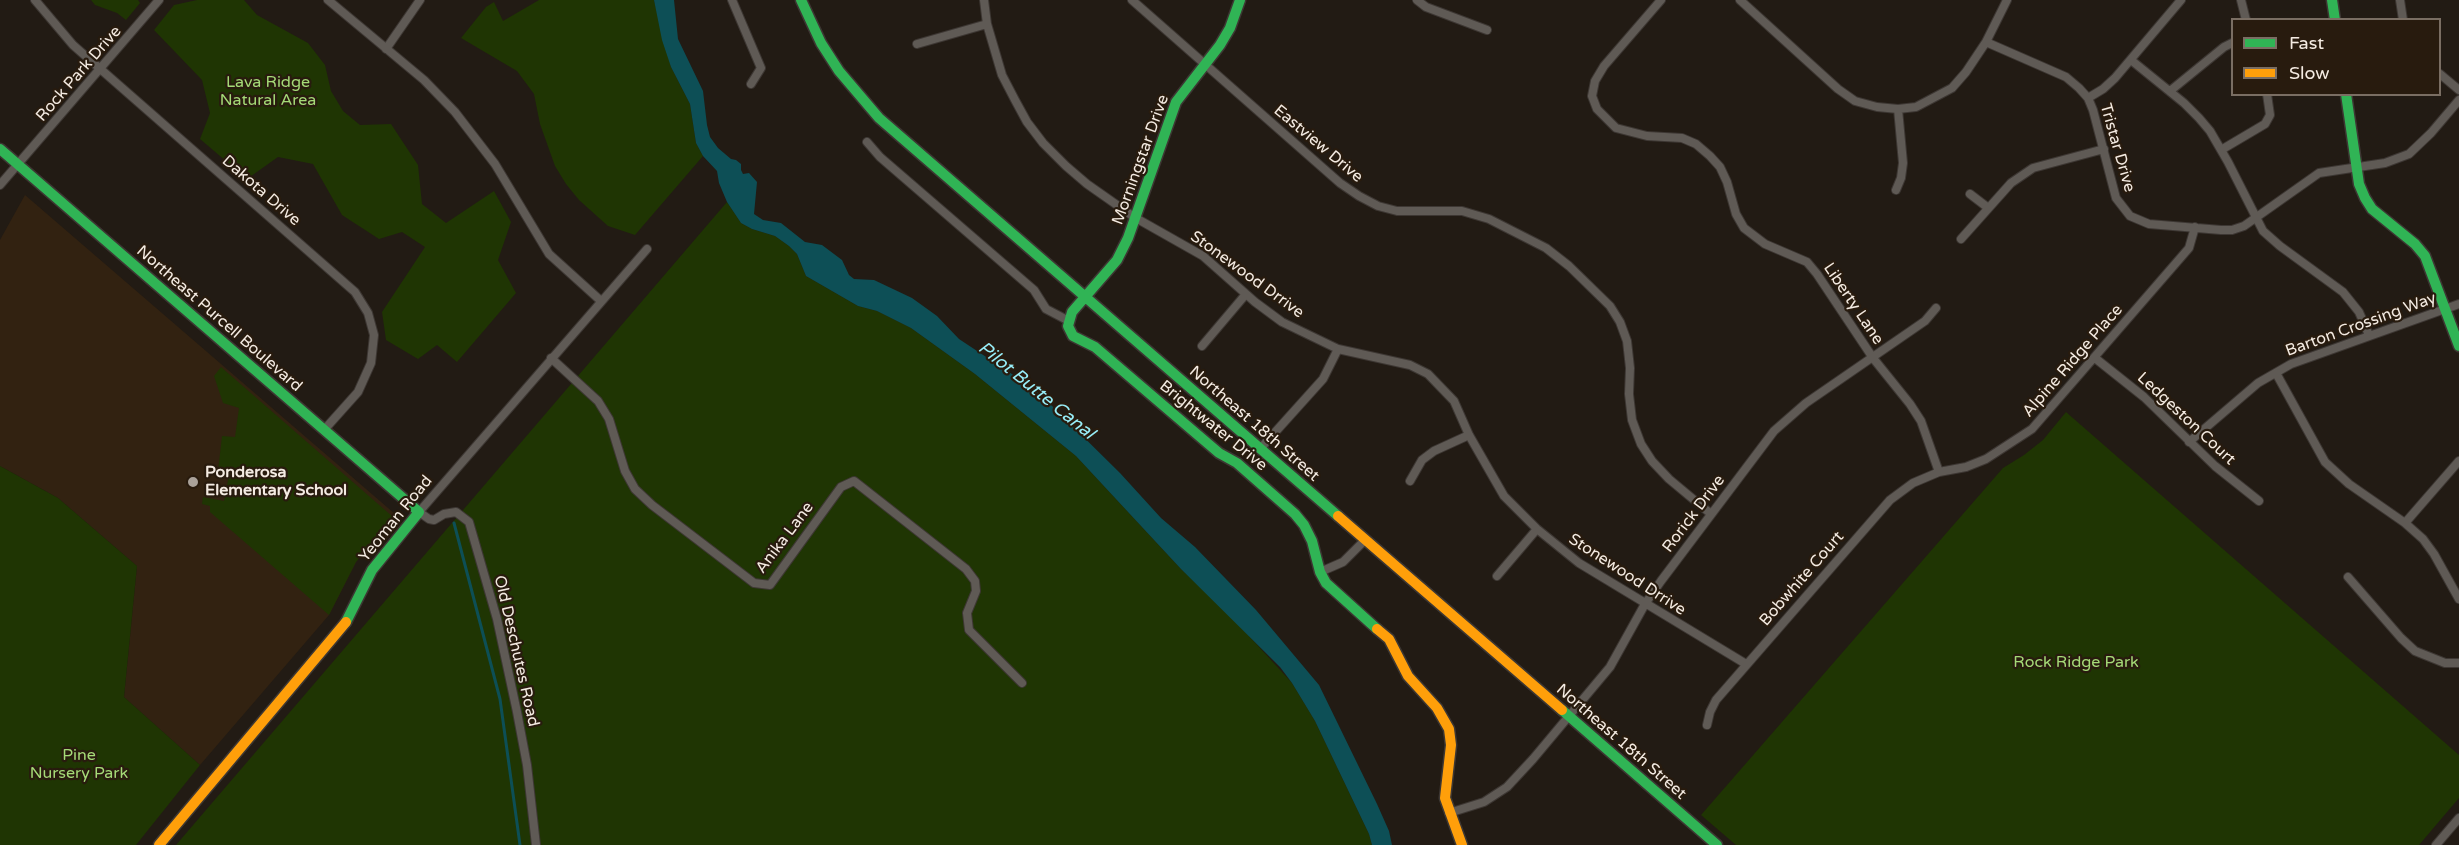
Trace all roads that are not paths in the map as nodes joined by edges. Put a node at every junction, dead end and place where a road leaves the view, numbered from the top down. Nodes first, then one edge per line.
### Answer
1 (35, 0) edge
2 (159, 0) edge
3 (328, 0) edge
4 (420, 0) edge
5 (732, 0) edge
6 (801, 0) edge
7 (984, 0) edge
8 (1132, 0) edge
9 (1240, 0) edge
10 (1417, 0) edge
11 (1661, 0) edge
12 (1740, 0) edge
13 (2007, 0) edge
14 (2181, 0) edge
15 (2241, 0) edge
16 (2332, 0) edge
17 (2400, 0) edge
18 (2246, 18) edge
19 (2335, 18) edge
20 (2403, 18) edge
21 (987, 24) junction
22 (1487, 30) dead end
23 (1986, 42) junction
24 (917, 44) dead end
25 (2231, 44) edge
26 (386, 49) junction
27 (2131, 60) junction
28 (1204, 63) junction
29 (101, 69) junction
30 (2441, 76) edge
31 (751, 84) dead end
32 (2459, 90) edge
33 (2170, 91) junction
34 (2267, 96) edge
35 (2346, 96) edge
36 (2088, 98) junction
37 (2459, 100) edge
38 (1898, 109) junction
39 (867, 142) dead end
40 (0, 149) edge
41 (2104, 149) junction
42 (2221, 150) junction
43 (18, 165) junction
44 (2356, 167) junction
45 (0, 185) edge
46 (1896, 190) dead end
47 (1970, 194) dead end
48 (1988, 207) junction
49 (1134, 217) junction
50 (2256, 219) junction
51 (2195, 227) junction
52 (1961, 239) dead end
53 (647, 249) dead end
54 (1246, 294) junction
55 (1086, 298) junction
56 (601, 301) junction
57 (2459, 304) edge
58 (1936, 308) dead end
59 (2444, 309) junction
60 (1069, 321) junction
61 (2369, 335) junction
62 (1202, 346) dead end
63 (2459, 346) edge
64 (1338, 349) junction
65 (551, 358) junction
66 (1873, 358) junction
67 (2095, 358) junction
68 (2276, 373) junction
69 (324, 430) junction
70 (1469, 435) junction
71 (2189, 441) junction
72 (1260, 449) junction
73 (2459, 461) edge
74 (1939, 471) junction
75 (1410, 481) dead end
76 (2259, 501) dead end
77 (419, 512) junction
78 (1711, 514) junction
79 (2405, 523) junction
80 (1537, 529) junction
81 (1365, 540) junction
82 (1320, 572) junction
83 (1497, 576) dead end
84 (2348, 577) dead end
85 (2459, 599) edge
86 (1645, 604) junction
87 (2459, 663) edge
88 (1746, 664) junction
89 (1022, 683) dead end
90 (1569, 716) junction
91 (1707, 725) dead end
92 (1449, 813) junction
93 (2459, 818) edge
94 (159, 845) edge
95 (536, 845) edge
96 (1462, 845) edge
97 (1717, 845) edge
98 (2436, 845) edge

1 - 29 street, Dakota Drive
2 - 29 street, Rock Park Drive
3 - 26 street
4 - 26 street
5 - 31 street
6 - 55 street, Northeast 18th Street
7 - 21 street, Stonewood Drrive
8 - 28 street, Eastview Drive
9 - 28 street, Morningstar Drive
10 - 22 street
11 - 66 street, Liberty Lane
12 - 38 street
13 - 23 street
14 - 27 street
15 - 18 street
16 - 19 street
17 - 20 street
21 - 24 street
21 - 49 street, Stonewood Drrive
23 - 36 street, Tristar Drive
23 - 38 street
25 - 33 street
26 - 56 street
27 - 33 street
27 - 36 street
28 - 49 street, Morningstar Drive
28 - 78 street, Eastview Drive
29 - 43 street, Rock Park Drive
29 - 69 street, Dakota Drive
30 - 32 street
33 - 42 street
34 - 42 street
35 - 44 street
36 - 41 street, Tristar Drive
37 - 44 street, Tristar Drive
38 - 46 street
39 - 60 street, Brightwater Drive
40 - 43 street, Northeast Purcell Boulevard
41 - 48 street
41 - 51 street, Tristar Drive
42 - 50 street
43 - 45 street, Rock Park Drive
43 - 69 street, Northeast Purcell Boulevard
44 - 50 street, Tristar Drive
44 - 59 street
47 - 48 street
48 - 52 street
49 - 54 street, Stonewood Drrive
49 - 55 street, Morningstar Drive
50 - 51 street, Tristar Drive
50 - 61 street
51 - 67 street, Alpine Ridge Place
53 - 56 street, Yeoman Road
54 - 62 street
54 - 64 street, Stonewood Drrive
55 - 60 street
55 - 72 street, Northeast 18th Street
56 - 65 street, Yeoman Road
57 - 59 street, Barton Crossing Way
58 - 66 street, Rorick Drive
59 - 61 street, Barton Crossing Way
59 - 63 street
60 - 82 street, Brightwater Drive
61 - 68 street, Barton Crossing Way
64 - 70 street, Stonewood Drrive
64 - 72 street
65 - 77 street, Yeoman Road
65 - 89 street, Anika Lane
66 - 74 street, Liberty Lane
66 - 78 street, Rorick Drive
67 - 71 street, Ledgeston Court
67 - 74 street, Alpine Ridge Place
68 - 71 street, Barton Crossing Way
68 - 79 street
69 - 77 street, Northeast Purcell Boulevard
70 - 75 street
70 - 80 street, Stonewood Drrive
71 - 76 street, Ledgeston Court
72 - 81 street, Northeast 18th Street
73 - 79 street
74 - 88 street, Bobwhite Court
77 - 94 street, Yeoman Road
77 - 95 street, Old Deschutes Road
78 - 86 street, Rorick Drive
79 - 85 street
80 - 83 street
80 - 86 street, Stonewood Drrive
81 - 82 street
81 - 90 street, Northeast 18th Street
82 - 92 street, Brightwater Drive
84 - 87 street
86 - 88 street, Stonewood Drrive
86 - 90 street, Rorick Drive
88 - 91 street, Bobwhite Court
90 - 92 street, Rorick Drive
90 - 97 street, Northeast 18th Street
92 - 96 street, Brightwater Drive
93 - 98 street

